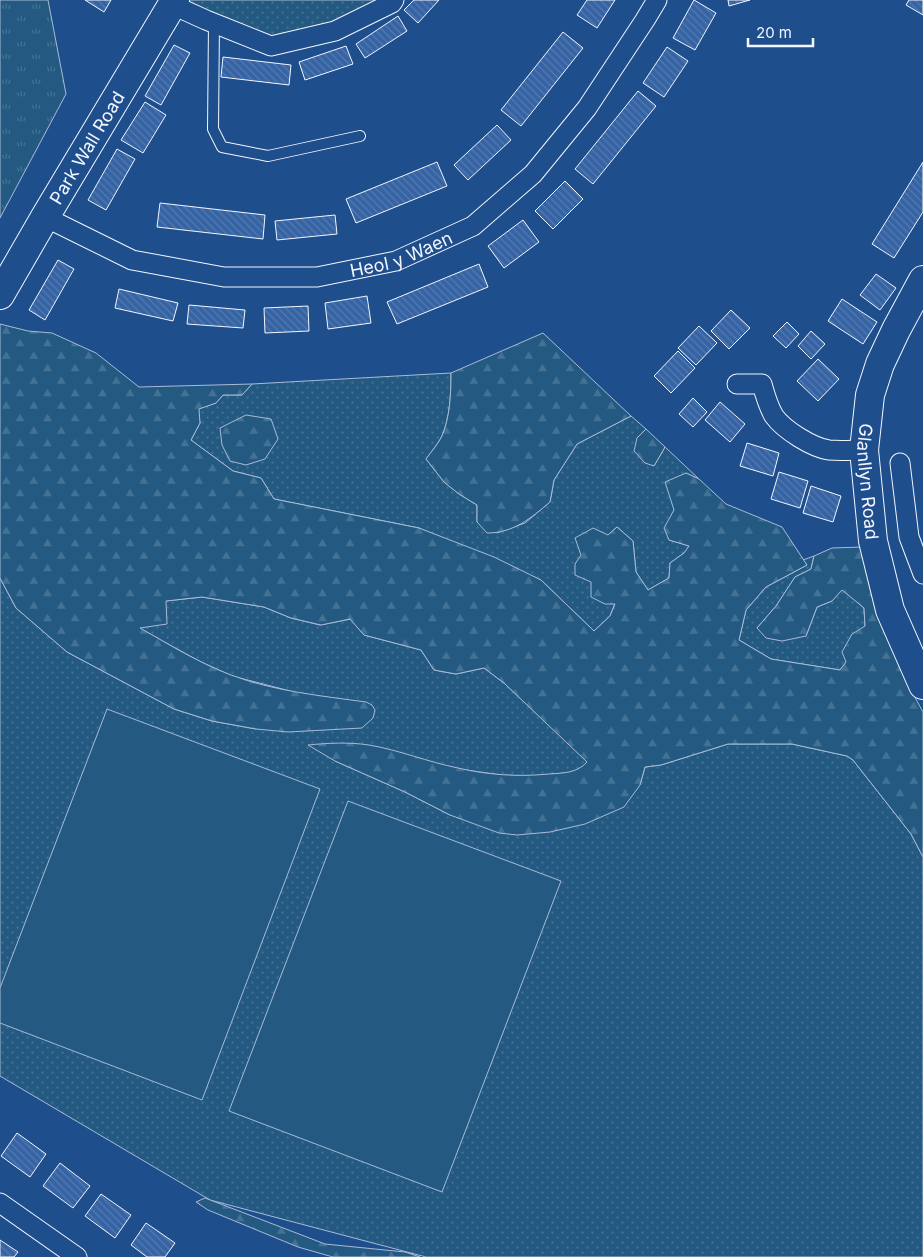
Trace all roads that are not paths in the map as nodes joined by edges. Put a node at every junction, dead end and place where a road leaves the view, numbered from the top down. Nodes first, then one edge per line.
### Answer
1 (394, 0) edge
2 (657, 0) edge
3 (174, 2) edge
4 (214, 23) junction
5 (360, 136) dead end
6 (45, 217) junction
7 (923, 280) edge
8 (0, 295) edge
9 (736, 384) dead end
10 (864, 450) junction
11 (900, 463) dead end
12 (923, 574) edge
13 (923, 685) edge
14 (0, 1203) edge
15 (77, 1257) edge

1 - 4 street
2 - 6 street, Heol y Waen
3 - 4 street
3 - 6 street, Park Wall Road
4 - 5 lane
6 - 8 street, Park Wall Road
7 - 10 street, Glanllyn Road
9 - 10 street
10 - 13 street, Glanllyn Road
11 - 12 street
14 - 15 street

